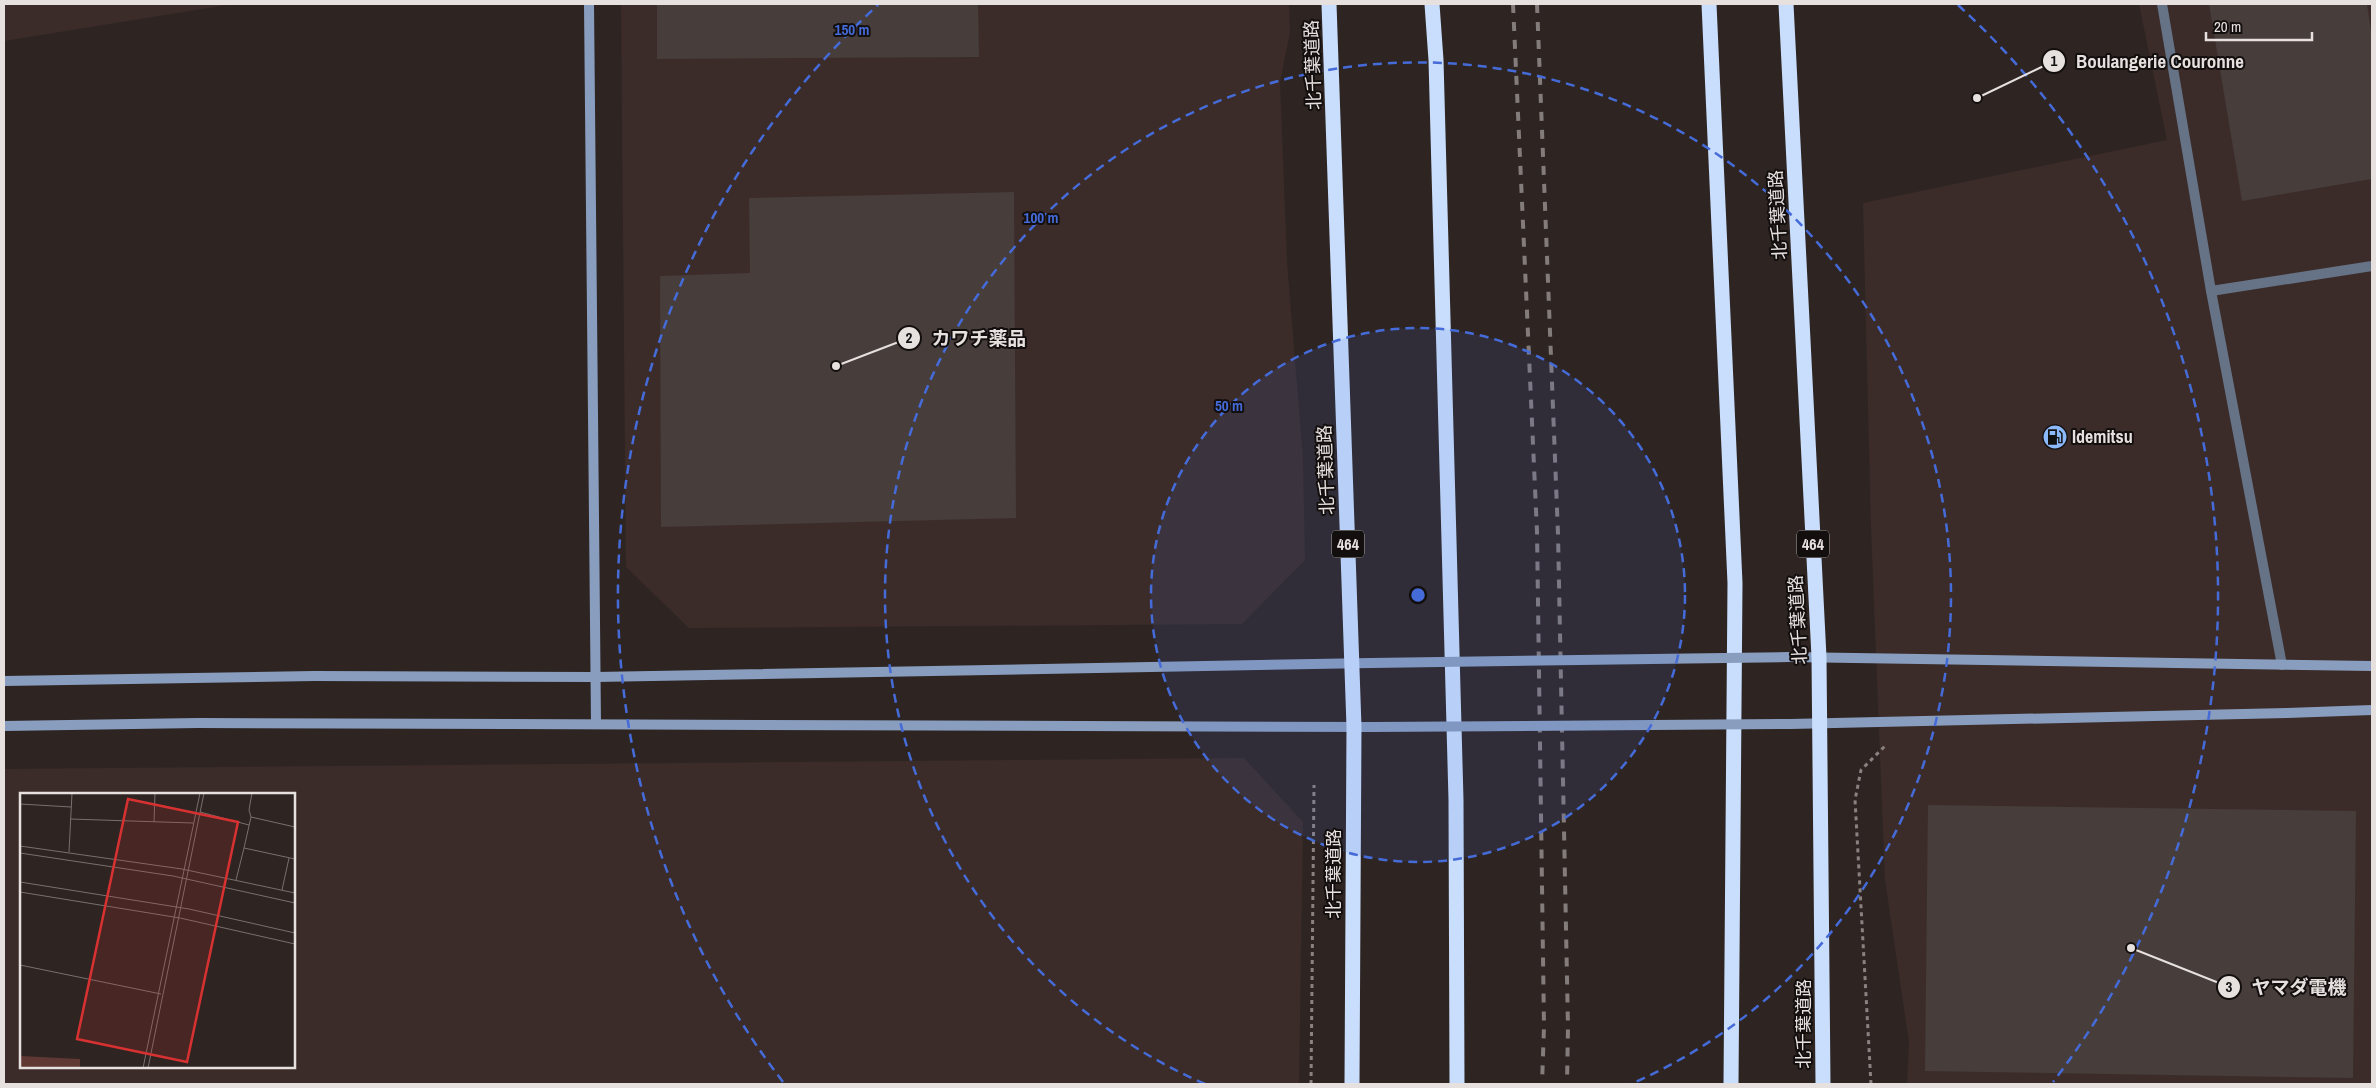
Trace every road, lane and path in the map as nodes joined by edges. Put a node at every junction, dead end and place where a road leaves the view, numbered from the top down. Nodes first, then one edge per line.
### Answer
1 (589, 4) edge
2 (1329, 4) edge
3 (1432, 4) edge
4 (1709, 4) edge
5 (1786, 4) edge
6 (2162, 4) edge
7 (2372, 266) edge
8 (2211, 291) junction
9 (1819, 657) junction
10 (1351, 663) junction
11 (2282, 665) junction
12 (2372, 666) edge
13 (596, 677) junction
14 (4, 681) edge
15 (2372, 710) edge
16 (596, 724) junction
17 (1821, 724) junction
18 (4, 726) edge
19 (1354, 727) junction
20 (1888, 743) dead end
21 (1314, 785) dead end
22 (1311, 1084) edge
23 (1352, 1084) edge
24 (1457, 1084) edge
25 (1731, 1084) edge
26 (1823, 1084) edge
27 (1871, 1084) edge

1 - 13 street
2 - 10 highway, 北千葉道路 / 464
3 - 24 highway
4 - 25 highway
5 - 9 highway, 北千葉道路 / 464
6 - 8 lane
7 - 8 lane
8 - 11 lane
9 - 10 street, bridge
9 - 11 street
9 - 17 highway, 北千葉道路 / 464
10 - 13 street
10 - 19 highway, 北千葉道路 / 464
11 - 12 street
13 - 14 street
13 - 16 street
15 - 17 street
16 - 18 street
16 - 19 street
17 - 19 street, bridge
17 - 26 highway, 北千葉道路 / 464
19 - 23 highway, 北千葉道路 / 464
20 - 27 path
21 - 22 path

